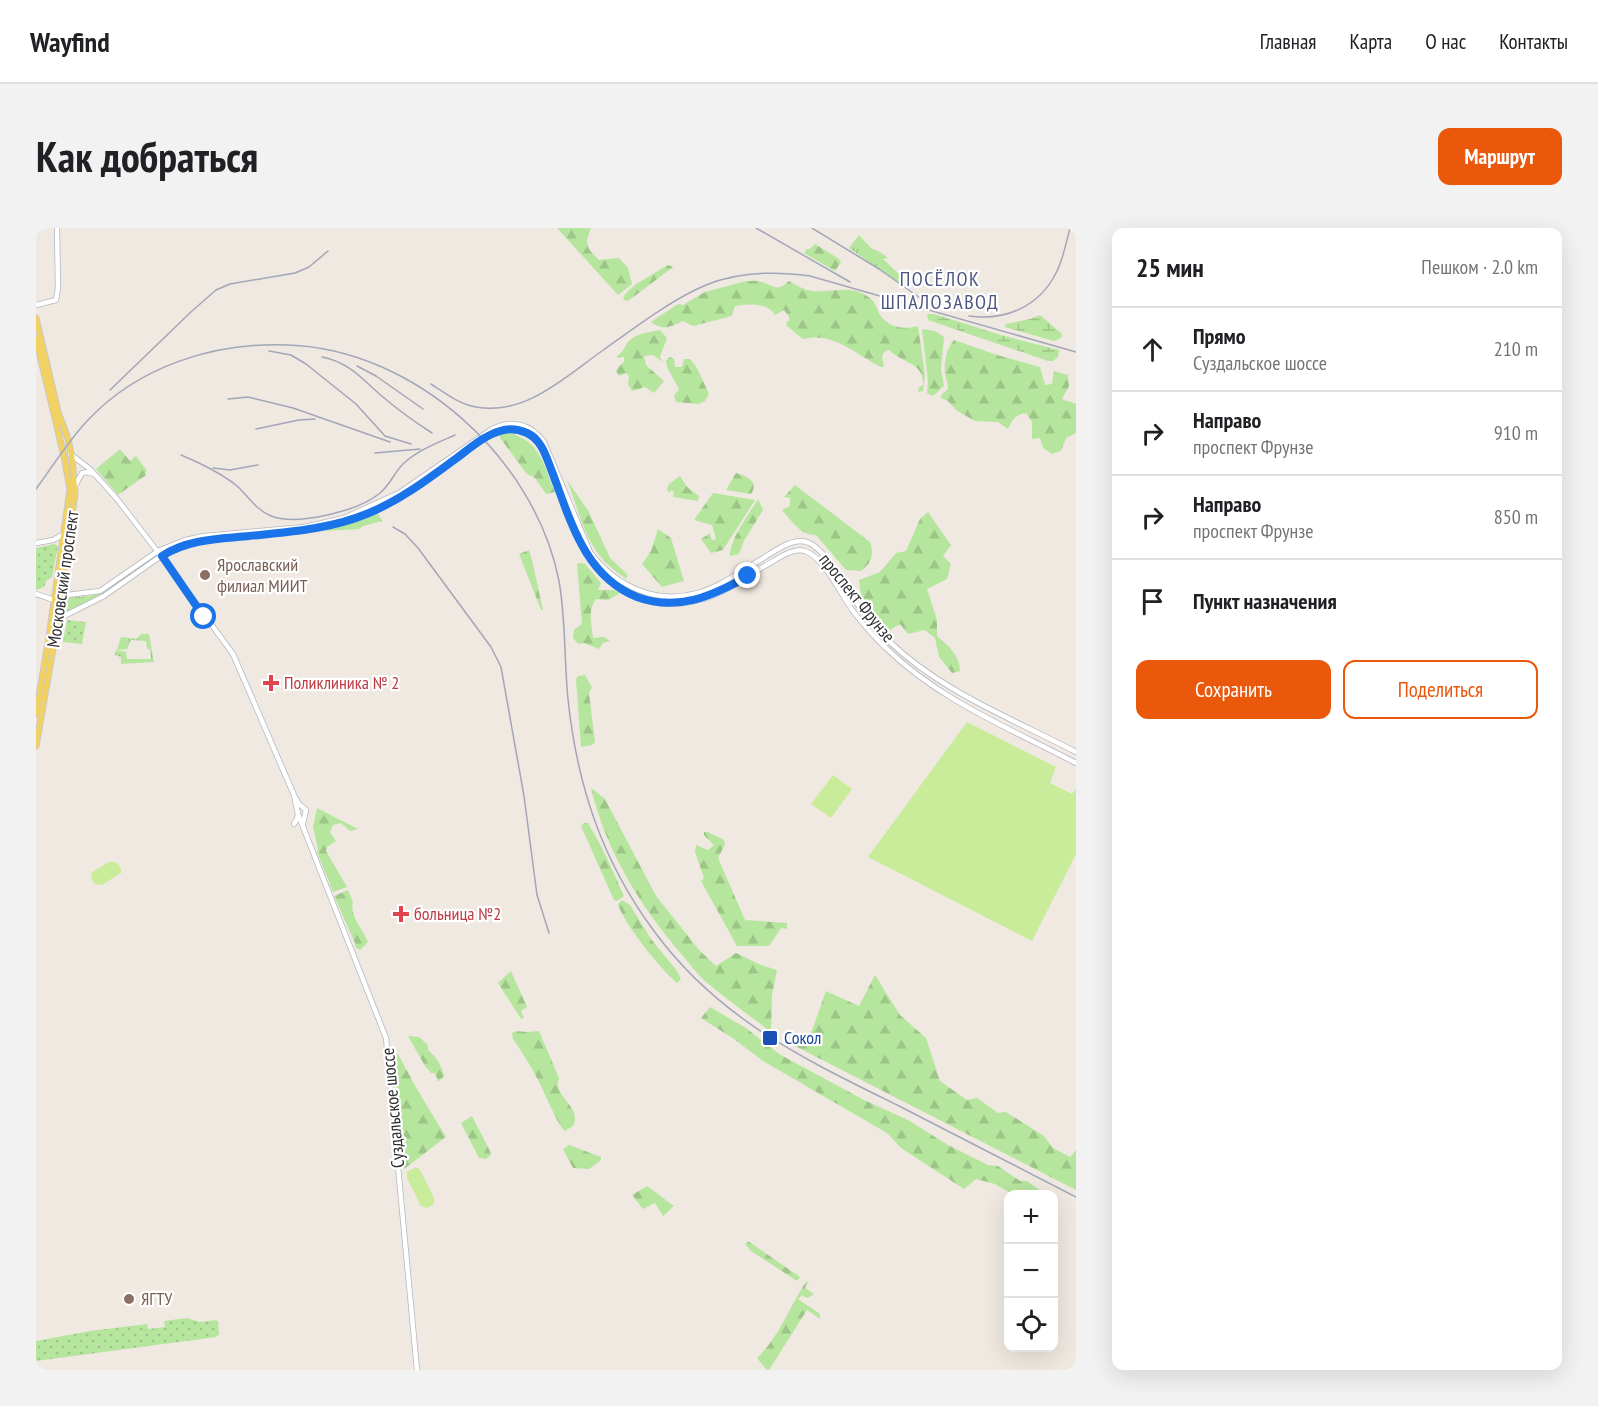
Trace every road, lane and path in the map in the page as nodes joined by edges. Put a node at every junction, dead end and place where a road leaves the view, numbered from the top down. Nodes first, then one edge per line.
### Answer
1 (57, 228) edge
2 (36, 305) edge
3 (36, 318) edge
4 (36, 339) edge
5 (58, 420) junction
6 (70, 453) junction
7 (98, 478) junction
8 (73, 483) junction
9 (64, 534) junction
10 (36, 543) edge
11 (160, 554) junction
12 (36, 594) edge
13 (61, 595) junction
14 (54, 600) junction
15 (60, 615) junction
16 (36, 714) edge
17 (36, 746) edge
18 (1076, 752) edge
19 (1076, 762) edge
20 (294, 795) junction
21 (304, 807) junction
22 (298, 814) junction
23 (305, 816) junction
24 (294, 824) dead end
25 (303, 825) junction
26 (417, 1370) edge

1 - 2 main road
3 - 5 main road, Московский проспект
4 - 5 main road, Московский проспект
5 - 6 main road, Московский проспект
5 - 8 main road, Московский проспект
6 - 7 main road, Суздальское шоссе
6 - 8 main road, Московский проспект
7 - 8 main road
7 - 11 main road, Суздальское шоссе
8 - 9 main road, Московский проспект
8 - 13 main road, Московский проспект
9 - 10 main road
9 - 14 main road, Московский проспект
11 - 13 main road, проспект Фрунзе
11 - 15 main road, проспект Фрунзе
11 - 18 main road, проспект Фрунзе
11 - 19 main road, проспект Фрунзе
11 - 20 main road, Суздальское шоссе
12 - 14 main road
13 - 14 main road
13 - 15 main road, Московский проспект
14 - 15 main road
14 - 16 main road, Московский проспект
15 - 17 main road, Московский проспект
20 - 21 main road, Суздальское шоссе
20 - 22 main road, Суздальское шоссе
21 - 22 main road
21 - 23 main road
22 - 23 main road
22 - 24 main road
22 - 25 main road, Суздальское шоссе
23 - 25 main road
25 - 26 main road, Суздальское шоссе

